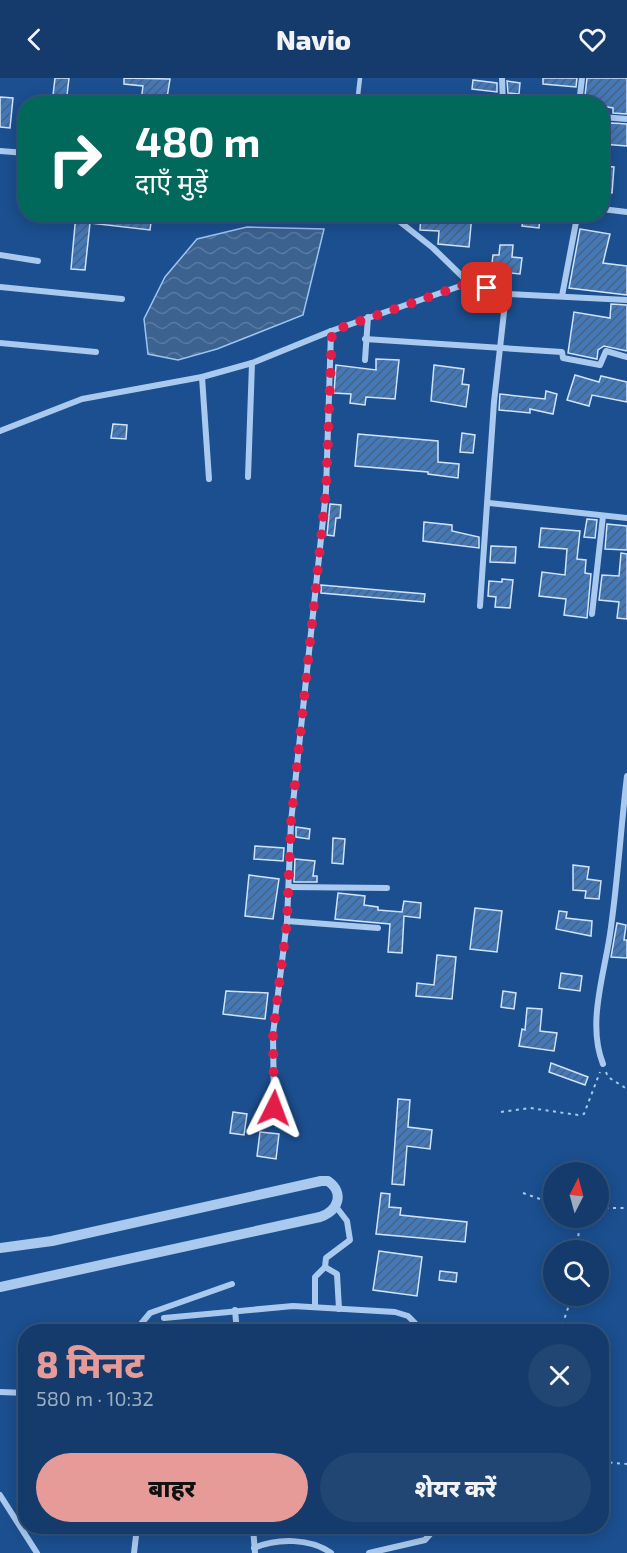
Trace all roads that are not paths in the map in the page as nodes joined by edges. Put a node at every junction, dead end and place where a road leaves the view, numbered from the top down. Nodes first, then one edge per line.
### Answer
1 (360, 78) edge
2 (502, 78) edge
3 (582, 78) edge
4 (358, 96) edge
5 (503, 96) edge
6 (580, 96) edge
7 (609, 118) edge
8 (627, 120) edge
9 (0, 151) edge
10 (18, 152) edge
11 (609, 210) edge
12 (627, 212) edge
13 (400, 222) edge
14 (576, 222) edge
15 (0, 255) edge
16 (38, 261) dead end
17 (469, 283) junction
18 (0, 287) edge
19 (506, 294) junction
20 (562, 296) junction
21 (123, 299) dead end
22 (627, 300) edge
23 (368, 317) junction
24 (332, 331) junction
25 (365, 339) junction
26 (0, 343) edge
27 (499, 348) junction
28 (96, 352) dead end
29 (627, 357) edge
30 (365, 360) dead end
31 (252, 363) junction
32 (202, 377) junction
33 (0, 431) edge
34 (248, 477) dead end
35 (209, 480) dead end
36 (489, 502) junction
37 (603, 516) junction
38 (627, 518) edge
39 (480, 606) dead end
40 (592, 614) dead end
41 (627, 776) edge
42 (625, 811) edge
43 (289, 887) junction
44 (387, 888) dead end
45 (287, 921) junction
46 (378, 928) dead end
47 (603, 1064) road end
48 (274, 1108) dead end
49 (337, 1208) junction
50 (0, 1248) edge
51 (325, 1267) junction
52 (232, 1284) dead end
53 (0, 1287) edge
54 (315, 1307) junction
55 (339, 1309) junction
56 (235, 1310) junction
57 (164, 1318) dead end
58 (141, 1324) edge
59 (236, 1324) edge
60 (415, 1324) edge
61 (0, 1392) edge
62 (18, 1393) edge
63 (0, 1495) edge
64 (18, 1523) edge
65 (25, 1534) edge
66 (136, 1534) edge
67 (254, 1534) edge
68 (430, 1534) edge
69 (255, 1551) edge
70 (37, 1553) edge
71 (134, 1553) edge
72 (331, 1553) edge
73 (369, 1553) edge

1 - 4 lane
2 - 5 street
3 - 6 street
7 - 8 street
9 - 10 street
11 - 12 street
13 - 17 street
14 - 20 street
15 - 16 street
17 - 19 street
17 - 23 street
18 - 21 street
19 - 20 street
19 - 27 street
20 - 22 street
23 - 24 street
23 - 25 street
24 - 31 street
24 - 43 street
25 - 27 street
25 - 30 street
26 - 28 street
27 - 29 street
27 - 36 street
31 - 32 street
31 - 34 street
32 - 33 street
32 - 35 street
36 - 37 street
36 - 39 street
37 - 38 street
37 - 40 street
41 - 42 street
42 - 47 street
43 - 44 street
43 - 45 street
45 - 46 street
45 - 48 street
49 - 50 street
49 - 51 street
49 - 53 street
51 - 54 street
51 - 55 street
52 - 58 street
54 - 55 street
54 - 56 street
55 - 60 street
56 - 57 street
56 - 59 street
61 - 62 street
63 - 64 street
65 - 70 street
66 - 71 street
67 - 69 street
68 - 73 street
69 - 72 street

